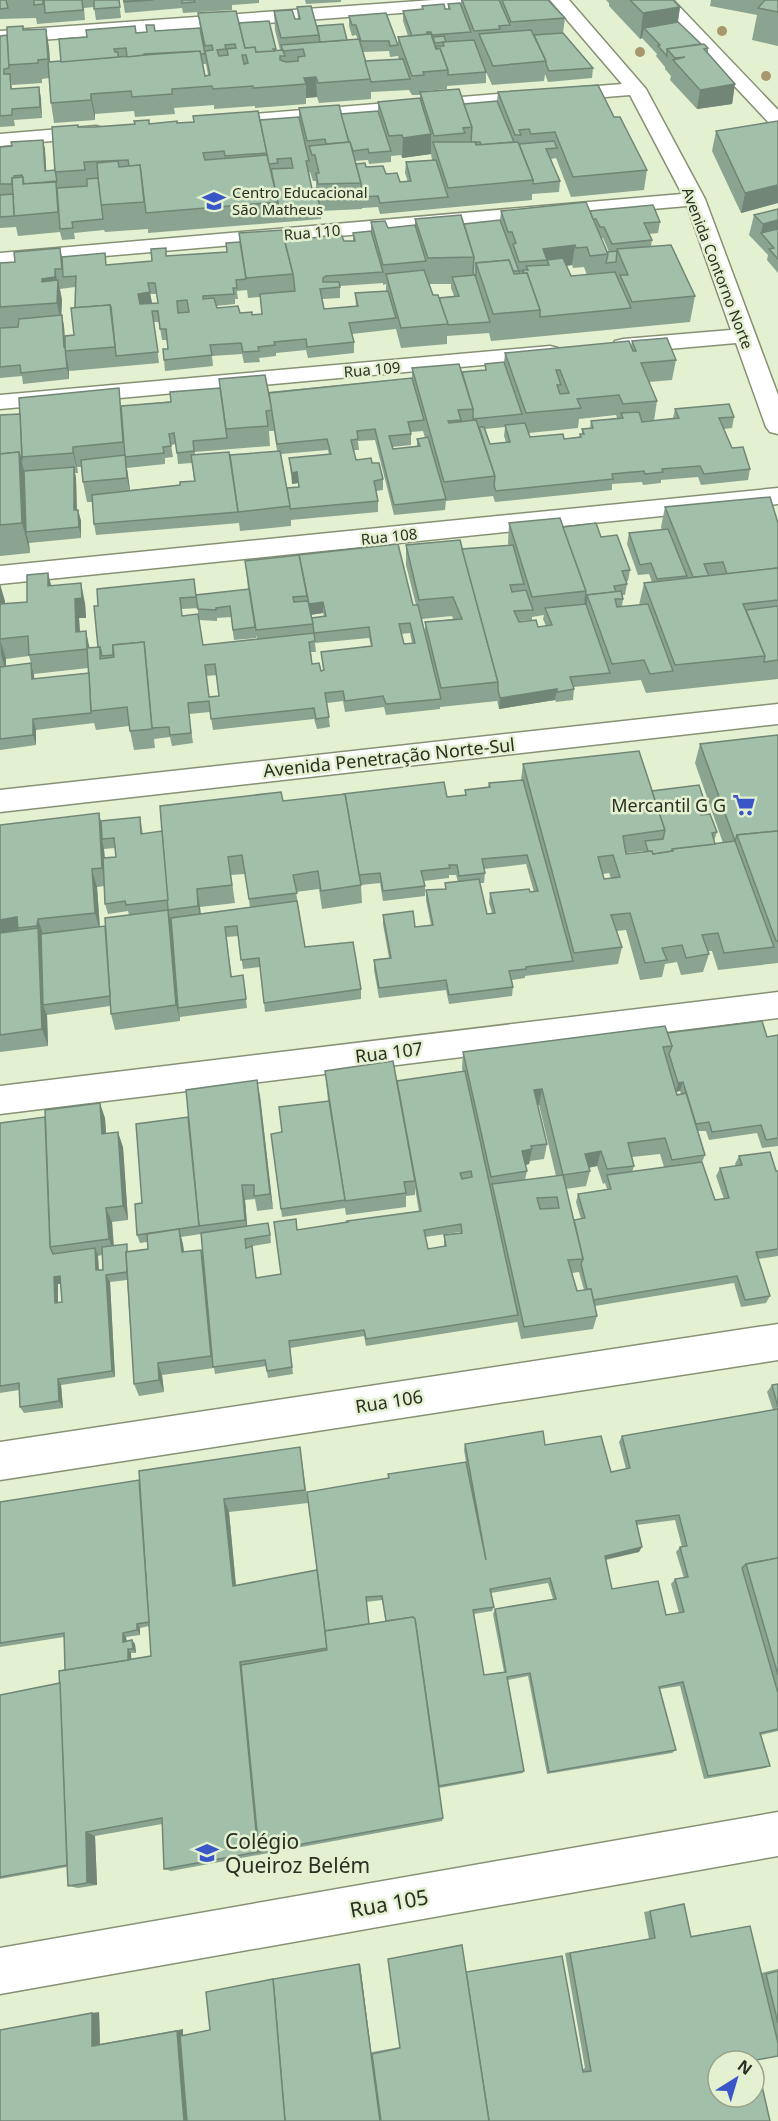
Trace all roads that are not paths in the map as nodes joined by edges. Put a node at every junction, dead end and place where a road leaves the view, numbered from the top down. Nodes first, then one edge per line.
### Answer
1 (507, 0) edge
2 (559, 0) edge
3 (663, 0) edge
4 (0, 37) edge
5 (636, 89) junction
6 (778, 121) edge
7 (203, 124) edge
8 (119, 130) edge
9 (0, 140) edge
10 (695, 199) junction
11 (0, 258) edge
12 (743, 336) junction
13 (602, 348) edge
14 (566, 351) edge
15 (0, 402) edge
16 (778, 427) edge
17 (778, 496) edge
18 (0, 575) edge
19 (778, 714) edge
20 (0, 801) edge
21 (778, 1005) edge
22 (0, 1100) edge
23 (778, 1342) edge
24 (0, 1461) edge
25 (778, 1834) edge
26 (0, 1971) edge

1 - 4 street
2 - 5 street, Avenida Contorno Norte
3 - 6 street
5 - 7 street
5 - 10 street, Avenida Contorno Norte
8 - 9 street
10 - 11 street, Rua 110
10 - 12 street, Avenida Contorno Norte
12 - 13 street
12 - 16 street, Avenida Contorno Norte
14 - 15 street, Rua 109
17 - 18 street, Rua 108
19 - 20 street, Avenida Penetração Norte-Sul
21 - 22 street, Rua 107
23 - 24 street, Rua 106
25 - 26 street, Rua 105

